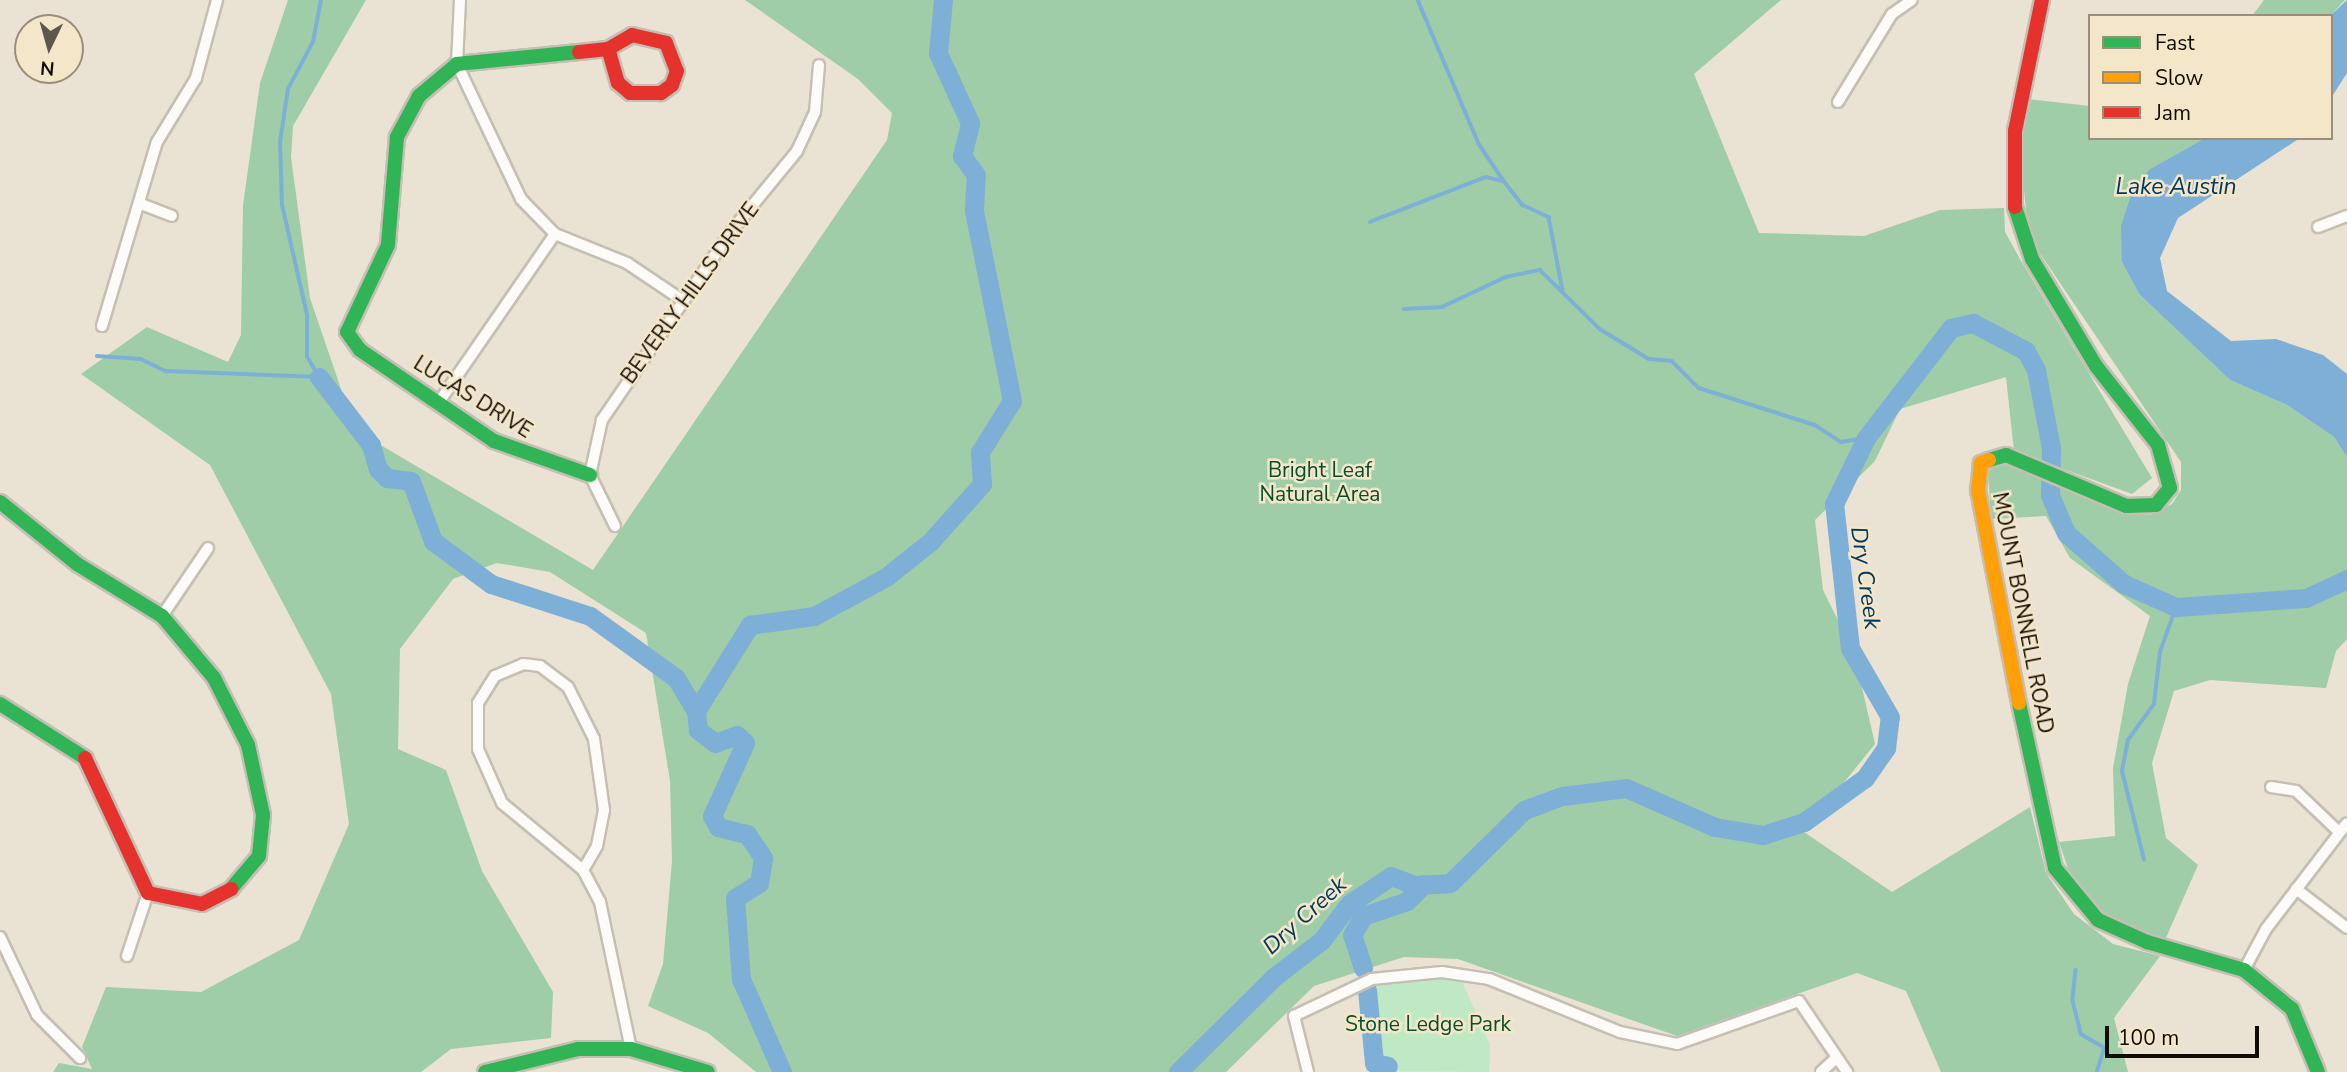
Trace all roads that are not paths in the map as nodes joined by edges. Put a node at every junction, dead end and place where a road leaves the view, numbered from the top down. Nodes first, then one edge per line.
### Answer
1 (217, 0) edge
2 (460, 0) edge
3 (1912, 0) edge
4 (2042, 0) edge
5 (608, 49) junction
6 (457, 64) junction
7 (819, 65) dead end
8 (1838, 102) dead end
9 (141, 204) junction
10 (172, 216) dead end
11 (2347, 216) edge
12 (2318, 227) dead end
13 (555, 234) junction
14 (682, 300) junction
15 (102, 326) dead end
16 (439, 402) junction
17 (590, 475) junction
18 (0, 502) edge
19 (615, 526) dead end
20 (208, 548) dead end
21 (162, 616) junction
22 (0, 704) edge
23 (2271, 787) dead end
24 (2347, 822) edge
25 (2338, 831) junction
26 (583, 870) junction
27 (2297, 889) junction
28 (148, 893) junction
29 (2347, 928) edge
30 (0, 937) edge
31 (127, 956) dead end
32 (2244, 970) junction
33 (631, 1049) junction
34 (80, 1058) dead end
35 (1834, 1060) junction
36 (485, 1072) edge
37 (708, 1072) edge
38 (1308, 1072) edge
39 (1821, 1072) edge
40 (1847, 1072) edge
41 (2318, 1072) edge

1 - 9 street
2 - 6 street
3 - 8 street
4 - 32 street, MOUNT BONNELL ROAD
5 - 5 street
5 - 6 street
6 - 13 street
6 - 16 street, LUCAS DRIVE
7 - 14 street, BEVERLY HILLS DRIVE
9 - 10 street
9 - 15 street
11 - 12 street
13 - 14 street
13 - 16 street
14 - 17 street, BEVERLY HILLS DRIVE
16 - 17 street, LUCAS DRIVE
17 - 19 street
18 - 21 street
20 - 21 street
21 - 28 street
22 - 28 street
23 - 25 street
24 - 25 street
25 - 27 street
26 - 26 street
26 - 33 street
27 - 29 street
27 - 32 street
28 - 31 street
30 - 34 street
32 - 41 street, MOUNT BONNELL ROAD
33 - 36 street
33 - 37 street
35 - 38 street
35 - 39 street
35 - 40 street

